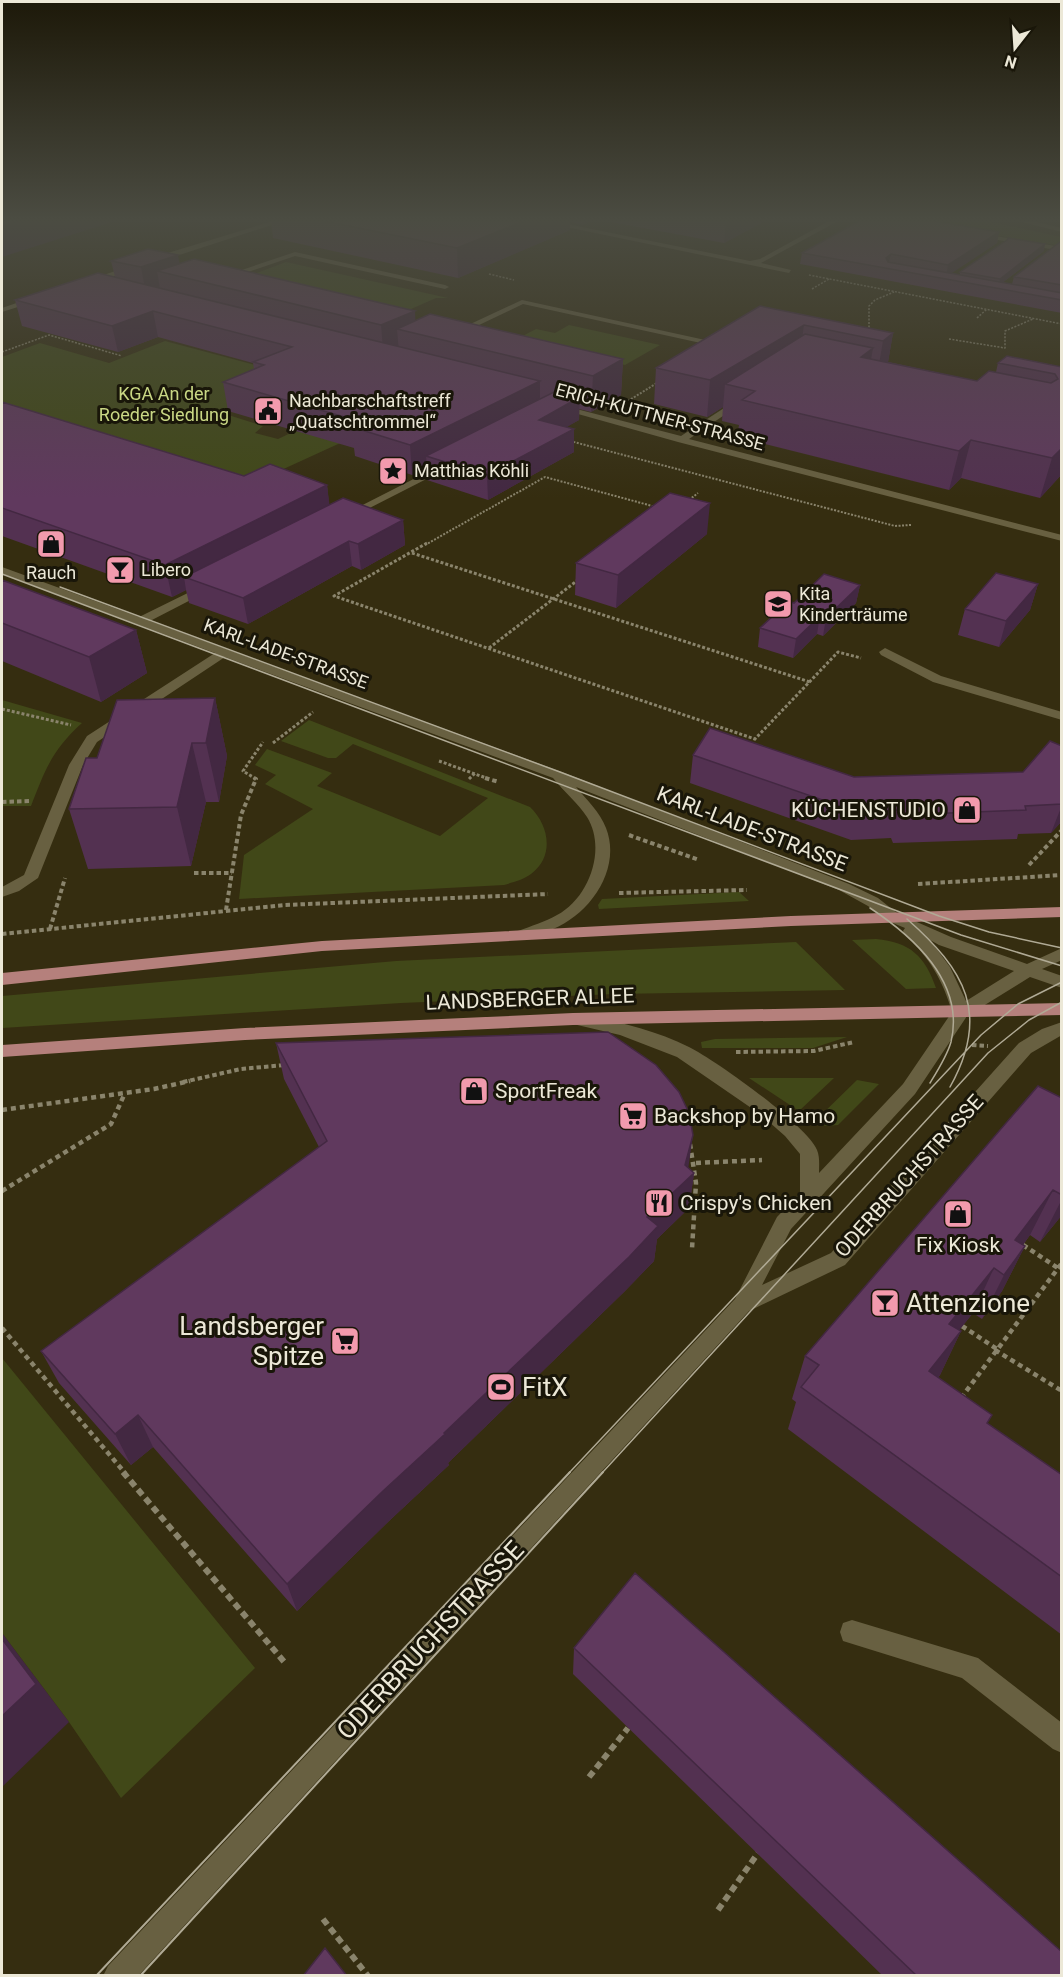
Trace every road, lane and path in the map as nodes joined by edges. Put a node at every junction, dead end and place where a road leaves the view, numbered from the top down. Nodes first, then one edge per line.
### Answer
1 (498, 313) edge
2 (574, 313) edge
3 (869, 313) edge
4 (982, 313) edge
5 (1009, 313) edge
6 (976, 318) dead end
7 (1034, 318) junction
8 (1062, 324) edge
9 (868, 334) edge
10 (446, 337) edge
11 (949, 339) dead end
12 (719, 345) edge
13 (1005, 348) junction
14 (2, 352) edge
15 (122, 356) edge
16 (1006, 356) edge
17 (661, 381) dead end
18 (746, 397) edge
19 (550, 408) edge
20 (600, 418) junction
21 (566, 440) edge
22 (681, 440) junction
23 (455, 461) edge
24 (698, 493) dead end
25 (681, 506) edge
26 (662, 509) edge
27 (339, 520) edge
28 (916, 525) dead end
29 (1062, 527) edge
30 (1058, 537) edge
31 (411, 552) junction
32 (2, 570) edge
33 (581, 578) edge
34 (213, 584) edge
35 (554, 598) junction
36 (140, 621) junction
37 (488, 649) junction
38 (224, 652) junction
39 (885, 652) joint
40 (810, 682) junction
41 (319, 708) dead end
42 (2, 709) edge
43 (1062, 716) edge
44 (100, 732) junction
45 (755, 739) junction
46 (263, 742) dead end
47 (273, 742) dead end
48 (748, 746) edge
49 (557, 775) junction
50 (1062, 830) edge
51 (1029, 866) dead end
52 (194, 873) dead end
53 (232, 873) junction
54 (1062, 875) edge
55 (64, 878) dead end
56 (918, 884) dead end
57 (747, 890) dead end
58 (2, 892) edge
59 (618, 893) dead end
60 (551, 894) dead end
61 (226, 910) junction
62 (1062, 912) edge
63 (894, 917) junction
64 (50, 928) junction
65 (2, 934) edge
66 (524, 935) junction
67 (1062, 952) edge
68 (1028, 971) junction
69 (2, 978) edge
70 (1062, 982) edge
71 (1062, 1009) edge
72 (961, 1012) junction
73 (573, 1019) junction
74 (1062, 1028) edge
75 (863, 1040) dead end
76 (2, 1051) edge
77 (733, 1052) dead end
78 (296, 1064) edge
79 (125, 1093) junction
80 (2, 1110) edge
81 (689, 1142) edge
82 (762, 1160) dead end
83 (696, 1163) junction
84 (2, 1191) edge
85 (810, 1196) junction
86 (1023, 1245) edge
87 (692, 1249) dead end
88 (1060, 1265) edge
89 (742, 1305) junction
90 (962, 1326) edge
91 (2, 1328) edge
92 (996, 1350) junction
93 (1062, 1392) edge
94 (954, 1406) edge
95 (852, 1632) dead end
96 (286, 1664) dead end
97 (628, 1728) edge
98 (1062, 1740) edge
99 (589, 1778) dead end
100 (758, 1853) edge
101 (718, 1910) dead end
102 (323, 1919) dead end
103 (118, 1976) edge
104 (368, 1976) edge

1 - 10 street
2 - 12 street
3 - 9 path
4 - 6 path
5 - 7 path
7 - 8 path
7 - 13 path
11 - 13 path
13 - 16 path
14 - 15 path
17 - 20 path
18 - 22 street
19 - 20 street, ERICH-KUTTNER-STRASSE
20 - 22 street, ERICH-KUTTNER-STRASSE
21 - 28 path
22 - 30 street, ERICH-KUTTNER-STRASSE
23 - 27 street
24 - 25 path
26 - 31 path
29 - 30 street
31 - 35 path
31 - 37 path
32 - 36 street, KARL-LADE-STRASSE
33 - 35 path
34 - 36 street
35 - 37 path
35 - 40 path
36 - 38 street, KARL-LADE-STRASSE
37 - 45 path
38 - 44 street
38 - 49 street, KARL-LADE-STRASSE
39 - 40 path
39 - 43 street
40 - 45 path
41 - 47 path
42 - 44 path
44 - 58 street
45 - 48 path
46 - 53 path
49 - 63 street, KARL-LADE-STRASSE
49 - 66 street, KARL-LADE-STRASSE
50 - 51 path
52 - 53 path
53 - 61 path
54 - 56 path
55 - 64 path
57 - 59 path
60 - 61 path
61 - 64 path
62 - 63 main road
63 - 66 main road
63 - 68 street
63 - 72 street
64 - 65 path
66 - 69 main road
67 - 68 street, ODERBRUCHSTRASSE
68 - 70 street
68 - 72 street, ODERBRUCHSTRASSE
71 - 72 main road, LANDSBERGER ALLEE
72 - 73 main road, LANDSBERGER ALLEE
72 - 85 street, ODERBRUCHSTRASSE
73 - 76 main road, LANDSBERGER ALLEE
73 - 85 street
74 - 89 street, ODERBRUCHSTRASSE
75 - 77 path
78 - 79 path
79 - 80 path
79 - 84 path
81 - 83 path
82 - 83 path
83 - 87 path
85 - 89 street, ODERBRUCHSTRASSE
86 - 88 path
88 - 92 path
89 - 103 street, ODERBRUCHSTRASSE
90 - 92 path
91 - 96 path
92 - 93 path
92 - 94 path
95 - 98 street
97 - 99 path
100 - 101 path
102 - 104 path

